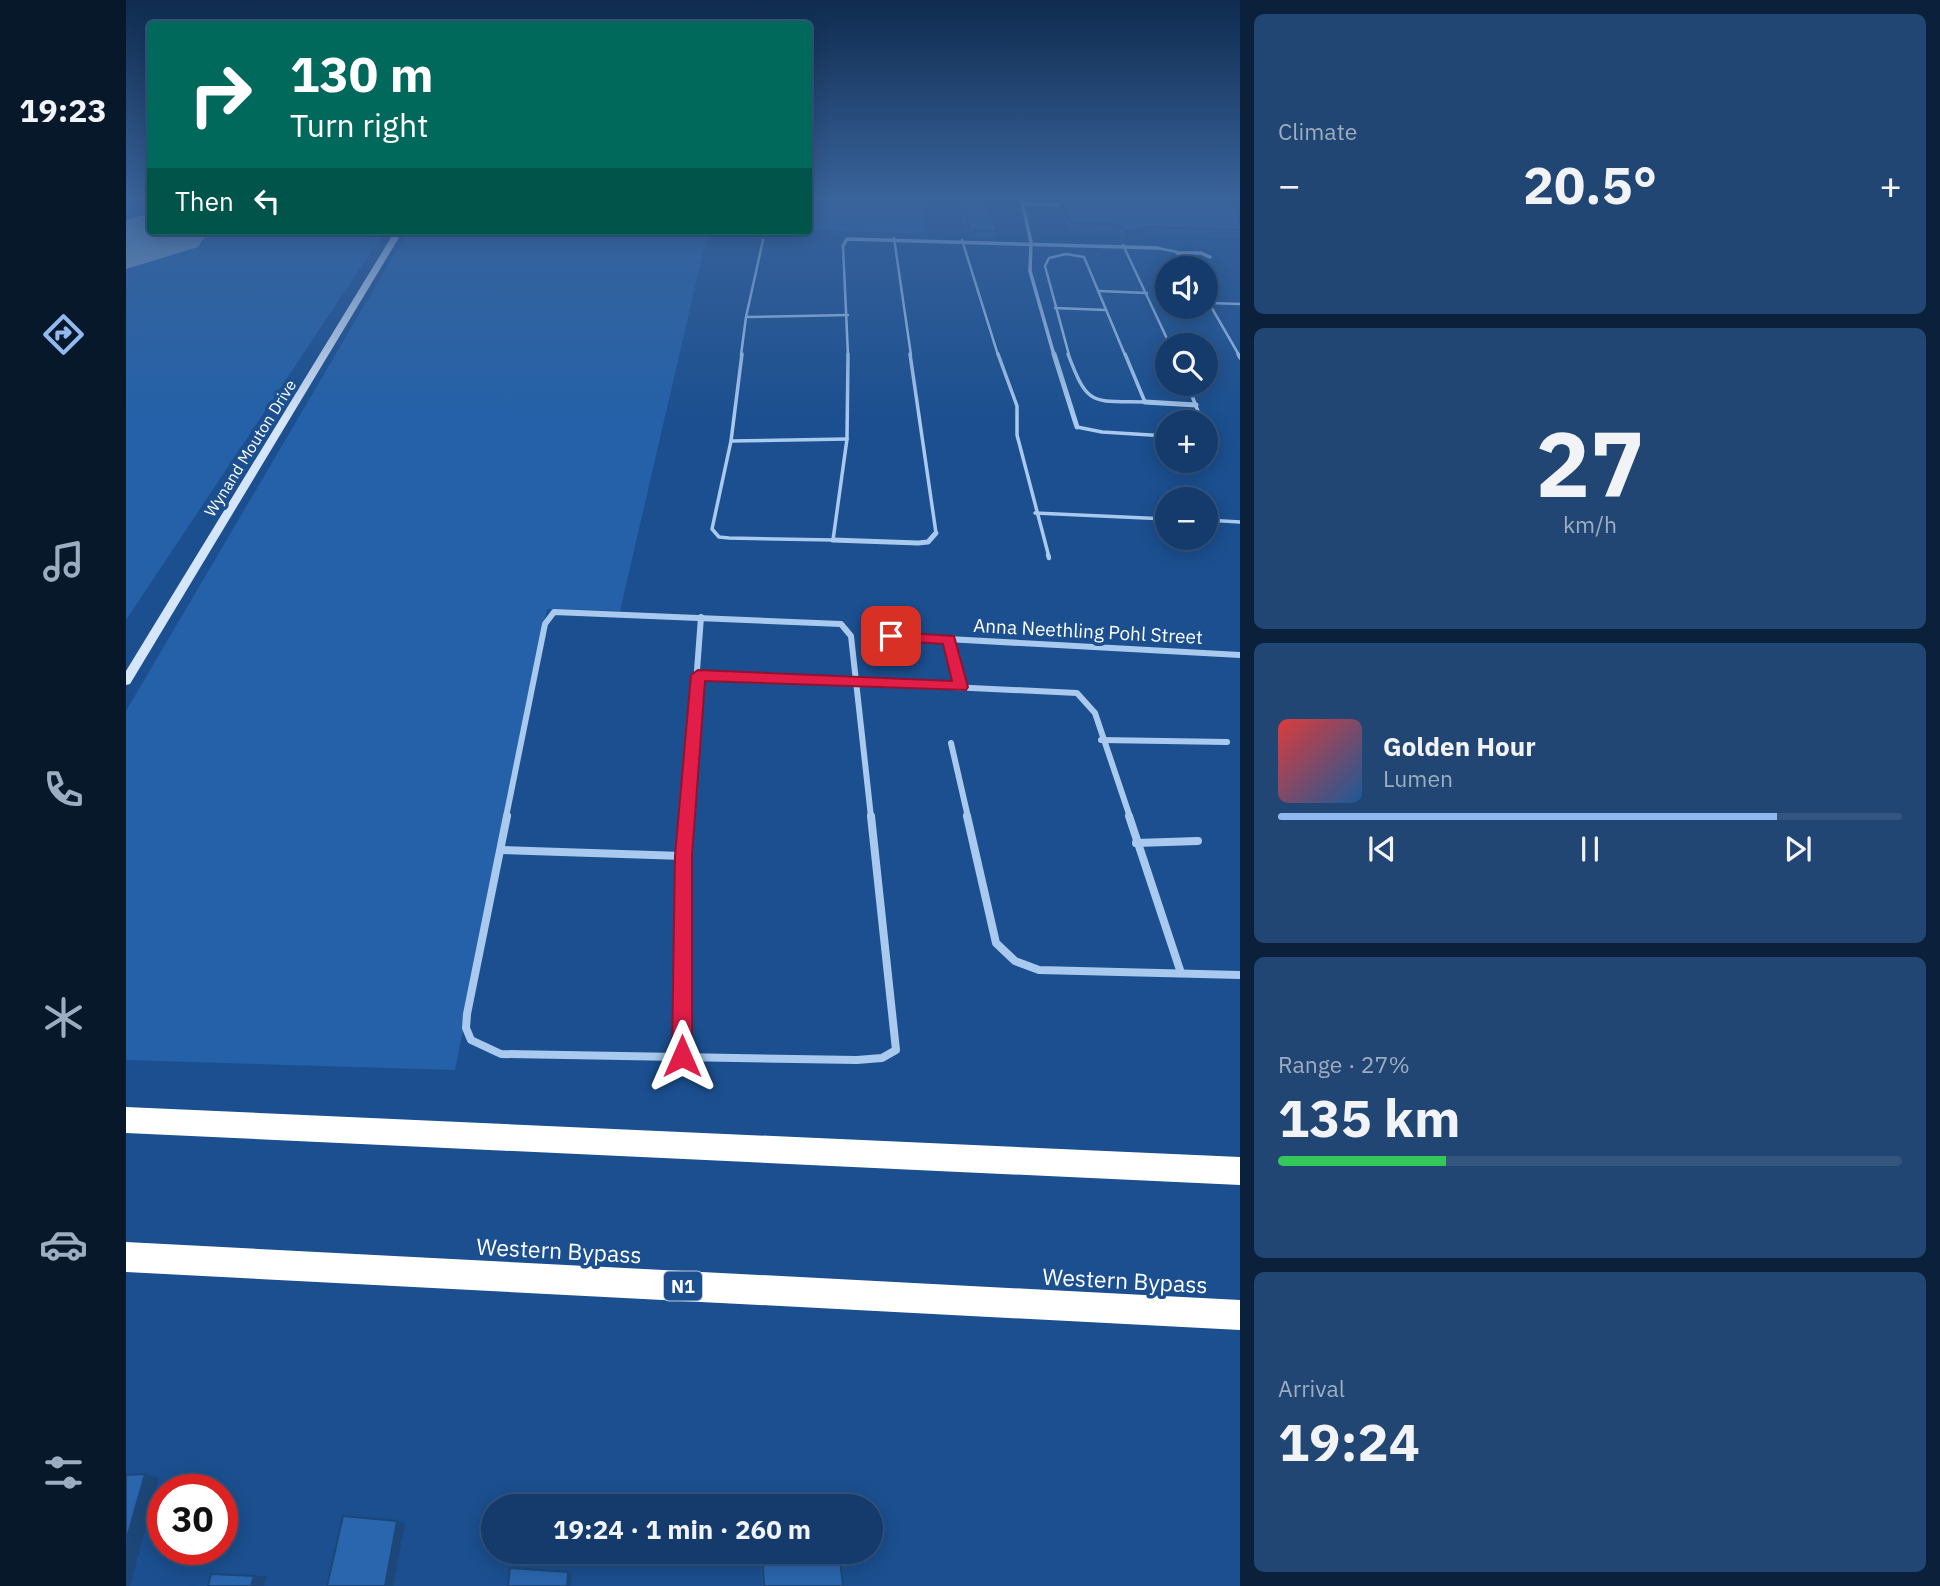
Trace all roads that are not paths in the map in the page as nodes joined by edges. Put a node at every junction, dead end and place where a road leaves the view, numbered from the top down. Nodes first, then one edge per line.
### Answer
1 (374, 272) edge
2 (756, 272) edge
3 (845, 272) edge
4 (899, 272) edge
5 (971, 272) edge
6 (1030, 272) edge
7 (1046, 272) edge
8 (1091, 272) edge
9 (1137, 272) edge
10 (1099, 291) junction
11 (1147, 293) junction
12 (1218, 303) edge
13 (1240, 304) edge
14 (1055, 308) junction
15 (1107, 310) junction
16 (848, 315) junction
17 (746, 317) junction
18 (1218, 319) edge
19 (1165, 333) edge
20 (1240, 358) edge
21 (1192, 396) edge
22 (1145, 402) junction
23 (1196, 405) junction
24 (1198, 410) edge
25 (1077, 427) joint
26 (1155, 435) edge
27 (847, 439) junction
28 (731, 441) junction
29 (1035, 513) junction
30 (1155, 518) edge
31 (1218, 521) edge
32 (1240, 522) edge
33 (936, 533) joint
34 (833, 540) junction
35 (1049, 558) dead end
36 (701, 617) junction
37 (891, 636) dead end
38 (949, 639) junction
39 (1240, 655) edge
40 (698, 675) junction
41 (126, 681) edge
42 (856, 683) junction
43 (960, 687) junction
44 (1101, 740) junction
45 (1227, 742) dead end
46 (951, 743) dead end
47 (1198, 841) dead end
48 (1136, 843) junction
49 (502, 850) junction
50 (683, 856) junction
51 (1181, 973) junction
52 (1240, 975) edge
53 (682, 1056) junction
54 (126, 1120) edge
55 (1240, 1171) edge
56 (126, 1257) edge
57 (1240, 1315) edge

1 - 41 street, Wynand Mouton Drive
2 - 17 lane
3 - 16 lane
4 - 33 lane
5 - 29 lane
6 - 25 street
7 - 14 lane
8 - 10 lane
9 - 11 lane
10 - 11 lane
10 - 15 lane
11 - 19 lane
12 - 13 lane
14 - 15 lane
14 - 22 lane
15 - 22 lane
16 - 17 lane
16 - 27 lane
17 - 28 lane
18 - 20 lane
21 - 23 lane
22 - 23 street
23 - 24 lane
25 - 26 lane
27 - 28 lane
27 - 34 lane
28 - 34 lane
29 - 30 lane
29 - 35 lane
31 - 32 lane
33 - 34 street
36 - 40 street
36 - 42 street
36 - 49 street
37 - 38 street, Anna Neethling Pohl Street
38 - 39 street, Anna Neethling Pohl Street
38 - 43 street
40 - 42 street
40 - 50 street
42 - 43 street
42 - 53 street
43 - 44 street
44 - 45 street
44 - 48 street
46 - 51 street
47 - 48 street
48 - 51 street
49 - 50 street
49 - 53 street
50 - 53 street
51 - 52 street
54 - 55 highway
56 - 57 highway, Western Bypass / N1

